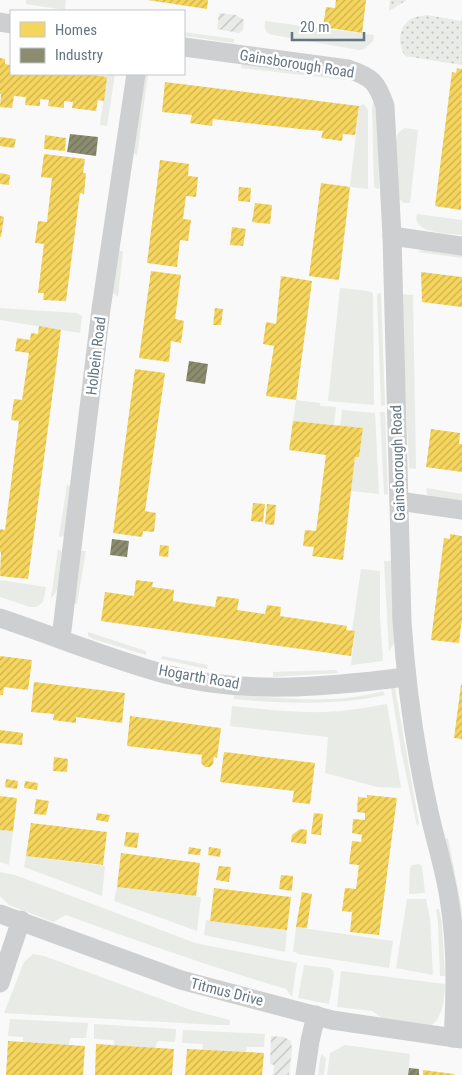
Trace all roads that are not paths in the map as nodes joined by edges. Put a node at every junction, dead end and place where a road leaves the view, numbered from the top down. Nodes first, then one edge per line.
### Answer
1 (185, 47) edge
2 (136, 75) edge
3 (392, 236) junction
4 (462, 246) edge
5 (399, 501) junction
6 (462, 510) edge
7 (0, 618) edge
8 (61, 638) junction
9 (406, 677) junction
10 (0, 914) edge
11 (21, 920) junction
12 (0, 982) edge
13 (316, 1015) junction
14 (457, 1038) edge
15 (305, 1075) edge

1 - 3 street, Gainsborough Road
2 - 8 street, Holbein Road
3 - 4 street
3 - 5 street, Gainsborough Road
5 - 6 street
5 - 9 street, Gainsborough Road
7 - 8 street, Hogarth Road
8 - 9 street, Hogarth Road
9 - 14 street, Gainsborough Road
10 - 11 street, Titmus Drive
11 - 12 street
11 - 13 street, Titmus Drive
13 - 14 street, Titmus Drive
13 - 15 street

